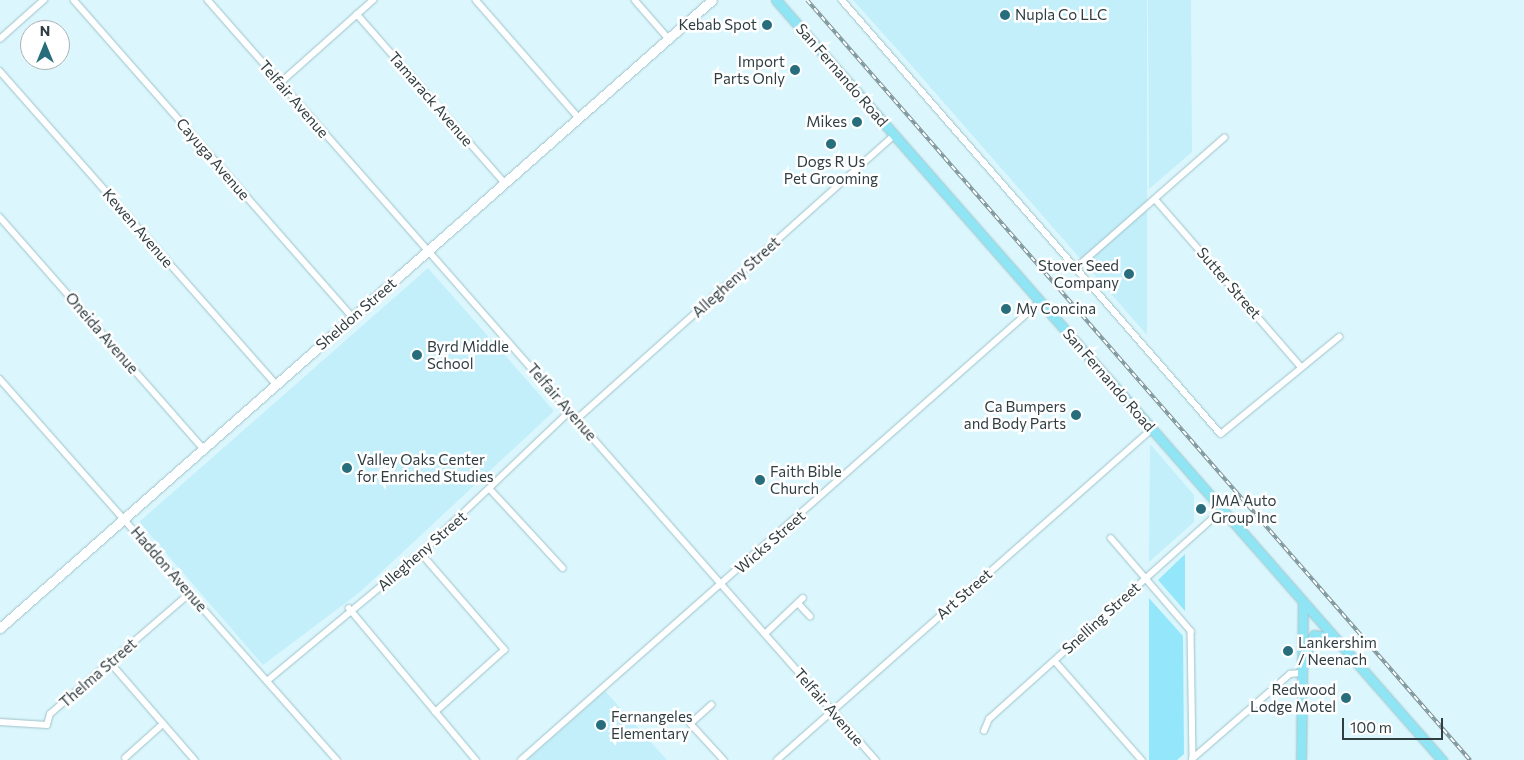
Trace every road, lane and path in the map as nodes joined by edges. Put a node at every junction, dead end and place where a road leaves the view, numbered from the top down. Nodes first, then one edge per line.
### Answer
1 (44, 0) edge
2 (74, 0) edge
3 (208, 0) edge
4 (373, 0) edge
5 (476, 0) edge
6 (635, 0) edge
7 (712, 0) edge
8 (776, 0) edge
9 (842, 0) edge
10 (357, 14) junction
11 (668, 38) junction
12 (0, 39) edge
13 (0, 71) edge
14 (280, 83) junction
15 (578, 117) junction
16 (895, 135) junction
17 (1224, 138) dead end
18 (504, 183) junction
19 (1156, 200) junction
20 (0, 217) edge
21 (428, 250) junction
22 (1077, 267) junction
23 (1040, 302) junction
24 (353, 318) junction
25 (1339, 337) dead end
26 (1301, 367) junction
27 (0, 379) edge
28 (276, 384) junction
29 (570, 411) junction
30 (577, 419) junction
31 (1152, 429) junction
32 (204, 448) junction
33 (491, 490) junction
34 (1223, 509) junction
35 (124, 518) junction
36 (1111, 538) dead end
37 (421, 553) junction
38 (563, 568) dead end
39 (1145, 579) junction
40 (721, 584) junction
41 (190, 593) junction
42 (1304, 604) junction
43 (349, 608) junction
44 (810, 616) dead end
45 (0, 628) edge
46 (765, 634) junction
47 (1335, 638) junction
48 (1055, 661) junction
49 (110, 662) junction
50 (1300, 673) junction
51 (266, 681) junction
52 (712, 705) dead end
53 (832, 710) junction
54 (436, 712) junction
55 (0, 722) edge
56 (163, 724) junction
57 (984, 731) dead end
58 (125, 758) dead end
59 (1193, 759) edge
60 (195, 760) edge
61 (337, 760) edge
62 (476, 760) edge
63 (521, 760) edge
64 (724, 760) edge
65 (777, 760) edge
66 (876, 760) edge
67 (1142, 760) edge
68 (1301, 760) edge
69 (1442, 760) edge

1 - 12 street
2 - 24 street, Cayuga Avenue
3 - 14 street, Telfair Avenue
4 - 10 street
5 - 15 street
6 - 11 street
7 - 11 main road, Sheldon Street
8 - 16 main road, San Fernando Road
9 - 22 street
10 - 14 street
10 - 18 street, Tamarack Avenue
11 - 15 main road, Sheldon Street
13 - 28 street, Kewen Avenue
14 - 21 street, Telfair Avenue
15 - 18 main road, Sheldon Street
16 - 23 main road, San Fernando Road
16 - 30 street, Allegheny Street
17 - 19 street
18 - 21 main road, Sheldon Street
19 - 22 street
19 - 26 street, Sutter Street
20 - 32 street, Oneida Avenue
21 - 24 main road, Sheldon Street
21 - 29 street, Telfair Avenue
22 - 26 street
23 - 31 main road, San Fernando Road
23 - 40 street, Wicks Street
24 - 28 main road, Sheldon Street
25 - 26 street
27 - 35 street, Haddon Avenue
28 - 32 main road, Sheldon Street
29 - 30 street, Telfair Avenue
29 - 33 street, Allegheny Street
30 - 40 street, Telfair Avenue
31 - 34 main road, San Fernando Road
31 - 53 street, Art Street
32 - 35 main road, Sheldon Street
33 - 37 street, Allegheny Street
33 - 38 street
34 - 39 street, Snelling Street
34 - 42 main road, San Fernando Road
35 - 41 street, Haddon Avenue
35 - 45 main road, Sheldon Street
36 - 39 street
37 - 43 street, Allegheny Street
37 - 54 street
39 - 48 street, Snelling Street
39 - 59 street
40 - 46 street, Telfair Avenue
40 - 63 street, Wicks Street
41 - 49 street, Thelma Street
41 - 51 street, Haddon Avenue
42 - 47 main road, San Fernando Road
42 - 50 main road
43 - 51 street, Allegheny Street
43 - 54 street
44 - 46 street
46 - 53 street, Telfair Avenue
47 - 50 main road
47 - 69 main road, San Fernando Road
48 - 57 street, Snelling Street
48 - 67 street
49 - 55 street, Thelma Street
49 - 56 street
50 - 59 street
50 - 68 main road
51 - 61 street, Haddon Avenue
52 - 64 street
53 - 65 street, Art Street
53 - 66 street, Telfair Avenue
54 - 62 street
56 - 58 street
56 - 60 street

